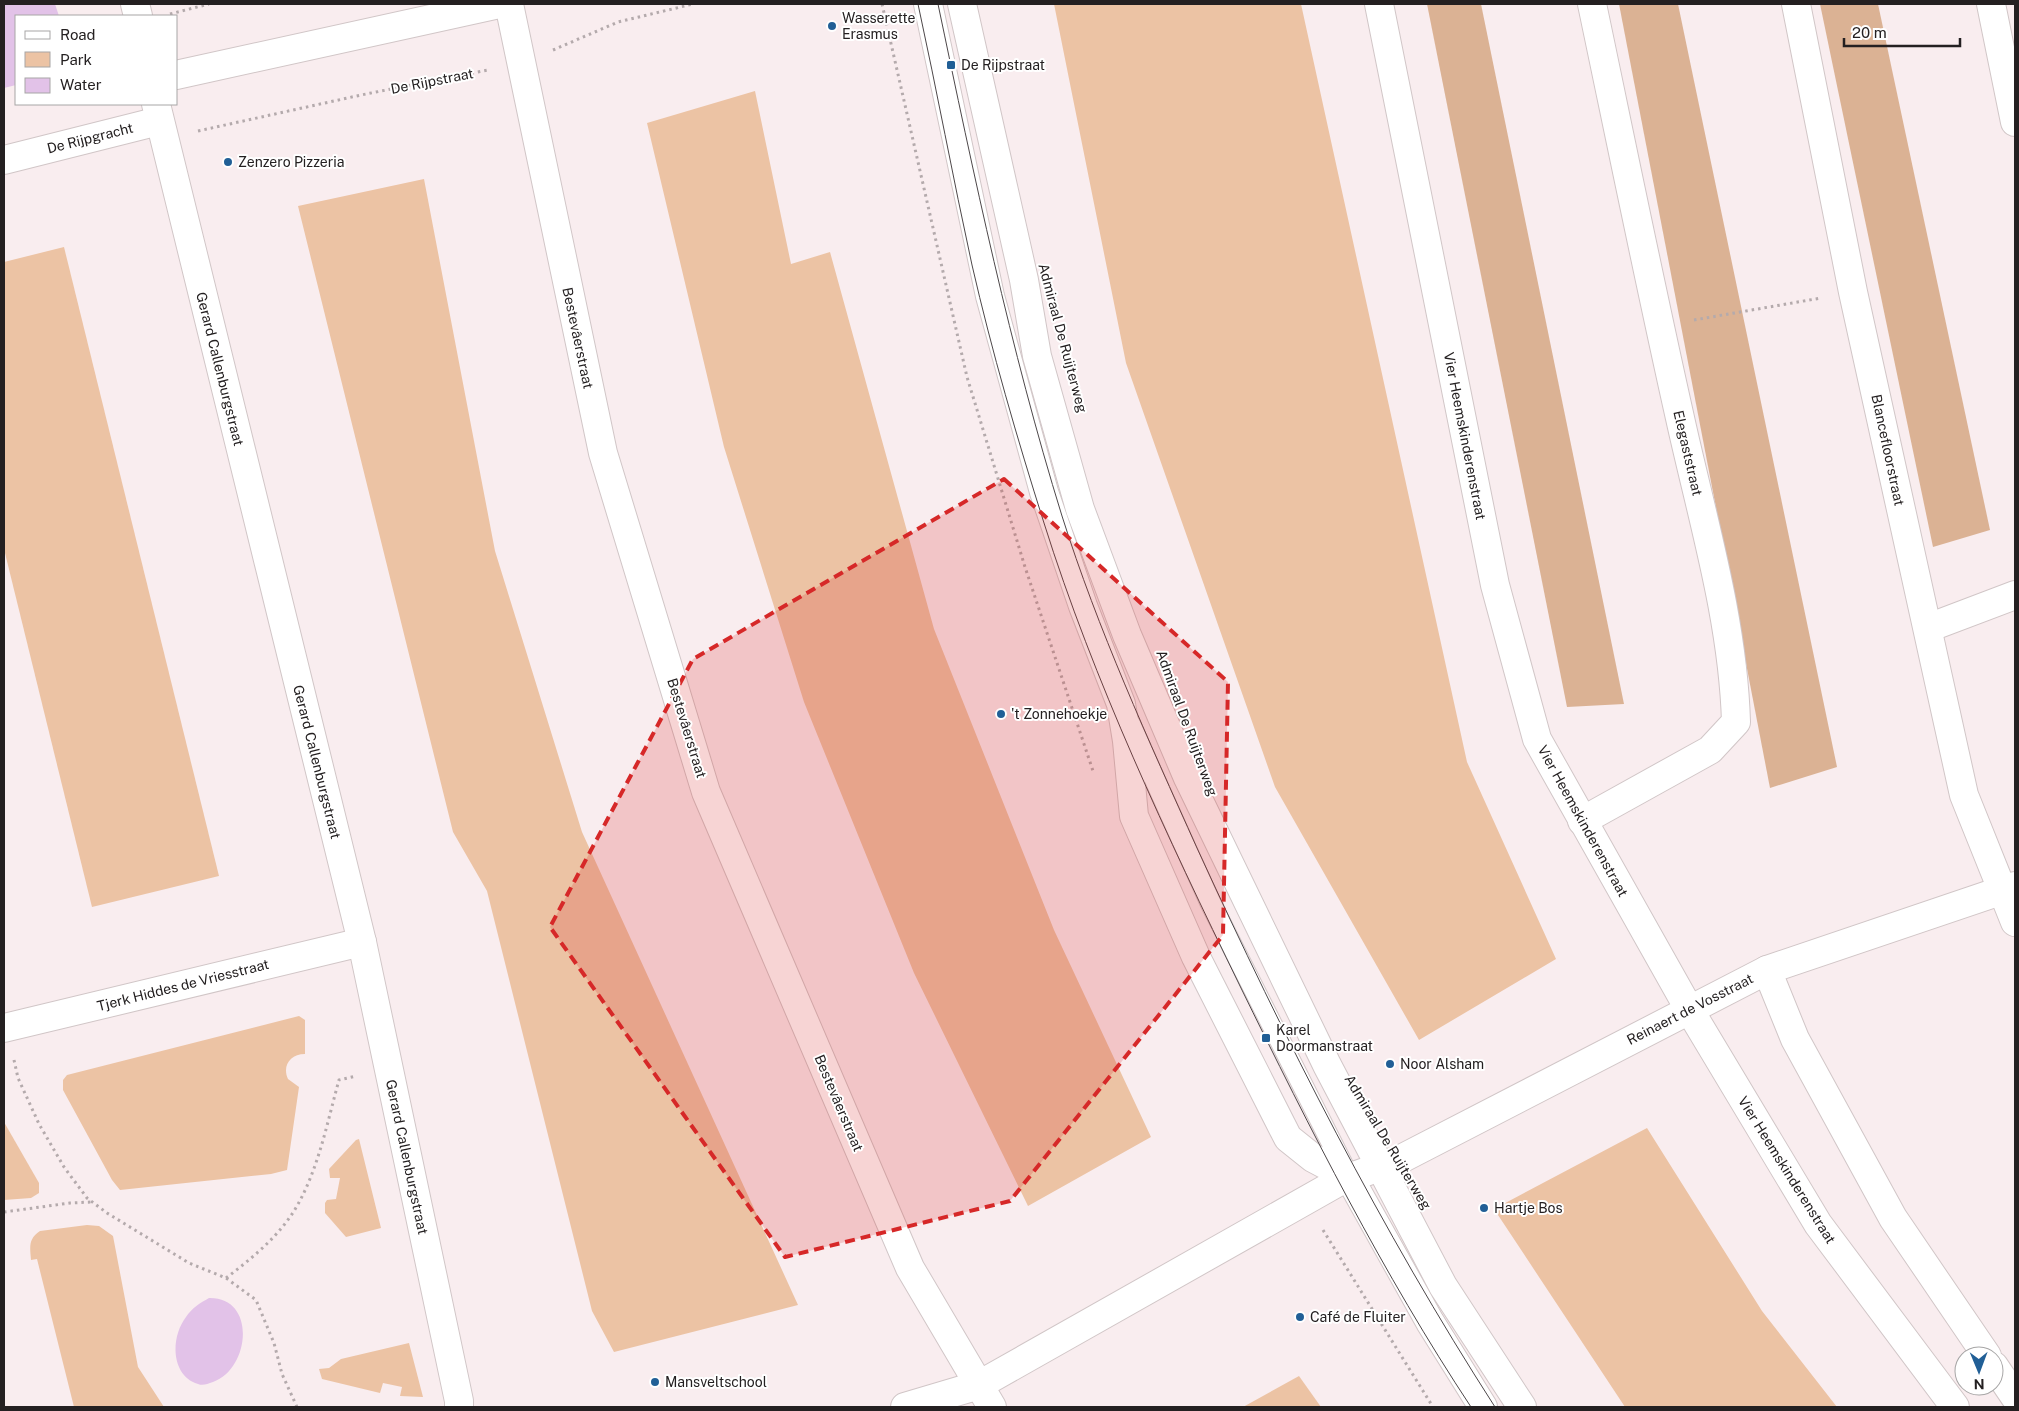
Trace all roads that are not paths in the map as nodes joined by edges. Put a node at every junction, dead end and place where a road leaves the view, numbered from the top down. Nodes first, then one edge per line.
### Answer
1 (499, 4) edge
2 (509, 4) edge
3 (928, 4) edge
4 (962, 4) edge
5 (1379, 4) edge
6 (1592, 4) edge
7 (1796, 4) edge
8 (1991, 4) edge
9 (178, 76) edge
10 (159, 121) edge
11 (2015, 122) edge
12 (4, 160) edge
13 (2015, 595) edge
14 (1928, 628) junction
15 (1121, 704) junction
16 (1582, 821) junction
17 (2010, 888) edge
18 (2015, 922) edge
19 (362, 942) junction
20 (1767, 970) junction
21 (1689, 1009) junction
22 (5, 1024) edge
23 (1380, 1166) junction
24 (1349, 1177) junction
25 (1980, 1346) edge
26 (2004, 1381) edge
27 (985, 1396) edge
28 (2015, 1397) edge
29 (459, 1407) edge
30 (905, 1407) edge
31 (1483, 1407) edge
32 (1522, 1407) edge
33 (1955, 1407) edge

1 - 9 street
2 - 27 street, Bestevâerstraat
3 - 15 street
4 - 23 street, Admiraal De Ruijterweg
5 - 16 street, Vier Heemskinderenstraat
6 - 16 street, Elegaststraat
7 - 14 street, Blancefloorstraat
8 - 11 street
10 - 12 street, De Rijpgracht
10 - 19 street, Gerard Callenburgstraat
13 - 14 street
14 - 17 street, Blancefloorstraat
15 - 24 lane
15 - 24 street
16 - 21 street, Vier Heemskinderenstraat
17 - 18 street, Blancefloorstraat
17 - 20 street, Reinaert de Vosstraat
19 - 22 street, Tjerk Hiddes de Vriesstraat
19 - 29 street, Gerard Callenburgstraat
20 - 21 street, Reinaert de Vosstraat
20 - 25 street
21 - 23 street, Reinaert de Vosstraat
21 - 33 street, Vier Heemskinderenstraat
23 - 24 street, Reinaert de Vosstraat
23 - 32 street, Admiraal De Ruijterweg
24 - 27 street
24 - 31 street
26 - 28 street
27 - 30 street

